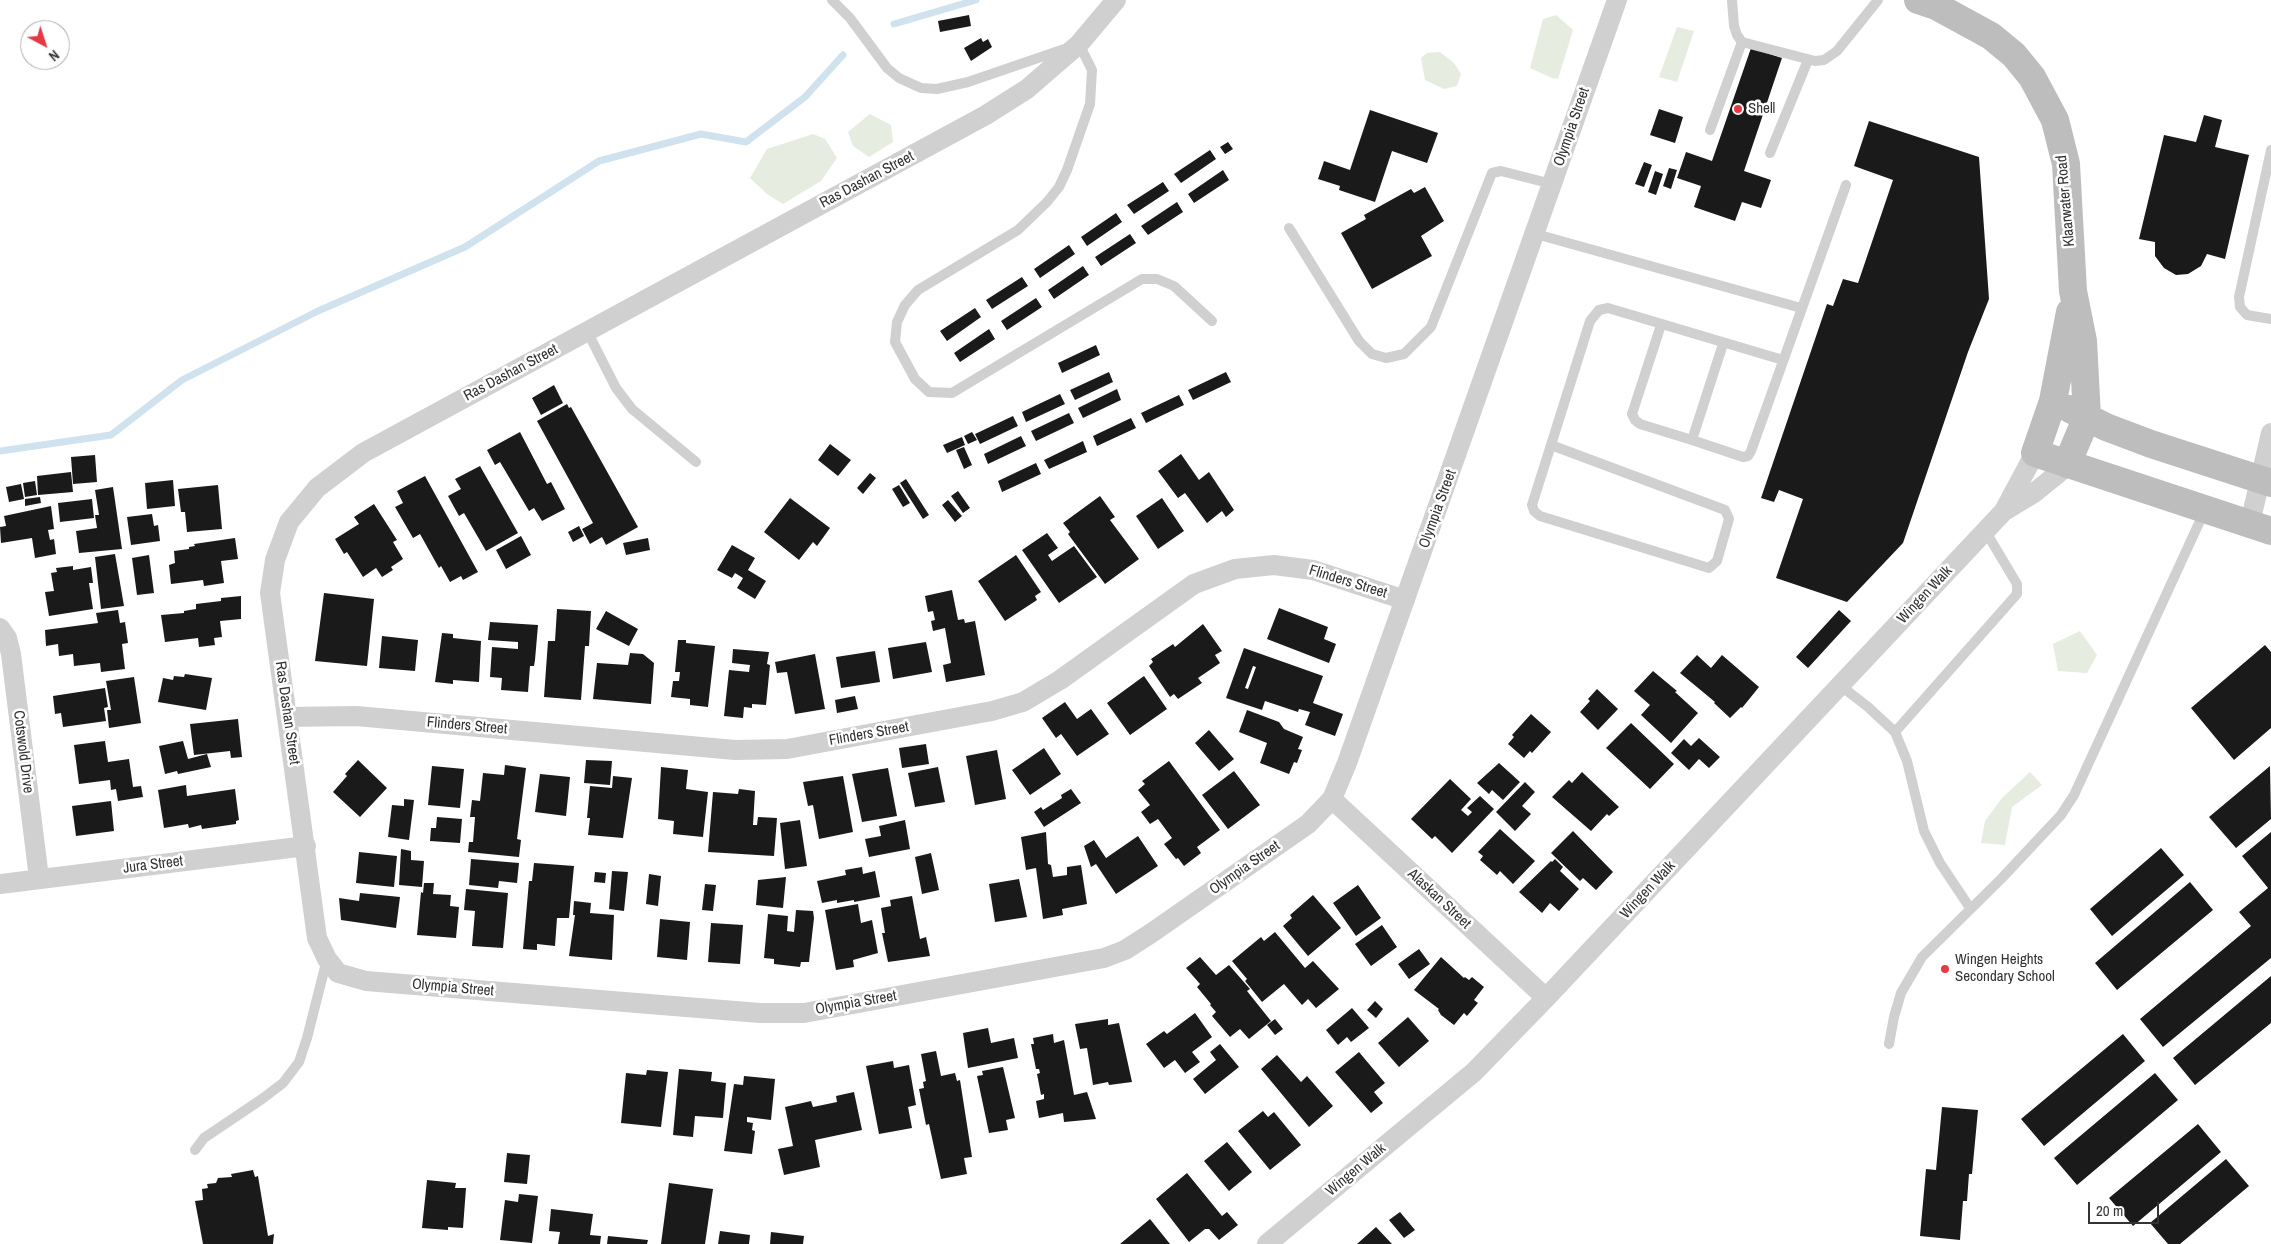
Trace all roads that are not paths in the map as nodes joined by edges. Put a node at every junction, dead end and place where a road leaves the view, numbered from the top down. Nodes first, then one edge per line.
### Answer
1 (832, 0) edge
2 (1116, 0) edge
3 (1617, 0) edge
4 (1732, 0) edge
5 (1878, 0) edge
6 (1918, 0) edge
7 (1742, 42) junction
8 (1079, 44) junction
9 (1808, 60) junction
10 (1710, 130) dead end
11 (2271, 150) edge
12 (1770, 152) dead end
13 (1552, 184) junction
14 (1846, 186) dead end
15 (1289, 228) dead end
16 (1536, 234) junction
17 (2073, 291) junction
18 (1800, 308) junction
19 (2271, 319) edge
20 (1212, 320) dead end
21 (1661, 325) junction
22 (587, 332) junction
23 (1723, 344) junction
24 (1783, 360) junction
25 (2053, 401) junction
26 (2087, 418) junction
27 (2271, 433) edge
28 (1692, 440) junction
29 (1551, 445) junction
30 (2035, 453) junction
31 (696, 462) dead end
32 (2067, 464) junction
33 (2265, 481) edge
34 (2205, 509) junction
35 (2004, 512) junction
36 (2260, 527) edge
37 (1986, 532) junction
38 (1406, 600) junction
39 (0, 628) edge
40 (1841, 686) junction
41 (287, 717) junction
42 (1895, 732) junction
43 (1332, 799) junction
44 (306, 846) junction
45 (39, 878) junction
46 (0, 884) edge
47 (1970, 908) junction
48 (327, 959) junction
49 (1546, 998) junction
50 (1889, 1044) dead end
51 (195, 1150) dead end
52 (1267, 1244) edge

1 - 8 lane
2 - 8 street, Ras Dashan Street
3 - 13 street, Olympia Street
4 - 7 lane
5 - 9 lane
6 - 17 street, Klaarwater Road
7 - 9 lane
7 - 10 lane
8 - 20 lane
8 - 22 street, Ras Dashan Street
9 - 12 lane
11 - 19 lane
13 - 15 lane
13 - 16 street, Olympia Street
14 - 18 lane
16 - 18 lane
16 - 38 street, Olympia Street
17 - 25 street, Klaarwater Road
17 - 26 street, Klaarwater Road
18 - 24 lane
21 - 23 lane
21 - 28 lane
21 - 29 lane
22 - 31 lane
22 - 41 street, Ras Dashan Street
23 - 24 lane
23 - 28 lane
24 - 28 lane
25 - 26 street
25 - 30 street, Klaarwater Road
26 - 32 street, Klaarwater Road
26 - 33 street
27 - 33 street
29 - 29 lane
30 - 32 street
30 - 35 street, Wingen Walk
32 - 34 street
32 - 35 street, Wingen Walk
33 - 36 street
34 - 36 street
34 - 47 lane
35 - 37 street, Wingen Walk
37 - 40 street, Wingen Walk
37 - 42 lane
38 - 41 street, Flinders Street
38 - 43 street, Olympia Street
39 - 45 street, Cotswold Drive
40 - 42 lane
40 - 49 street, Wingen Walk
41 - 44 street, Ras Dashan Street
42 - 47 lane
43 - 48 street, Olympia Street
43 - 49 street, Alaskan Street
44 - 45 street, Jura Street
44 - 48 street, Ras Dashan Street
45 - 46 street, Jura Street
47 - 50 lane
48 - 51 lane
49 - 52 street, Wingen Walk

